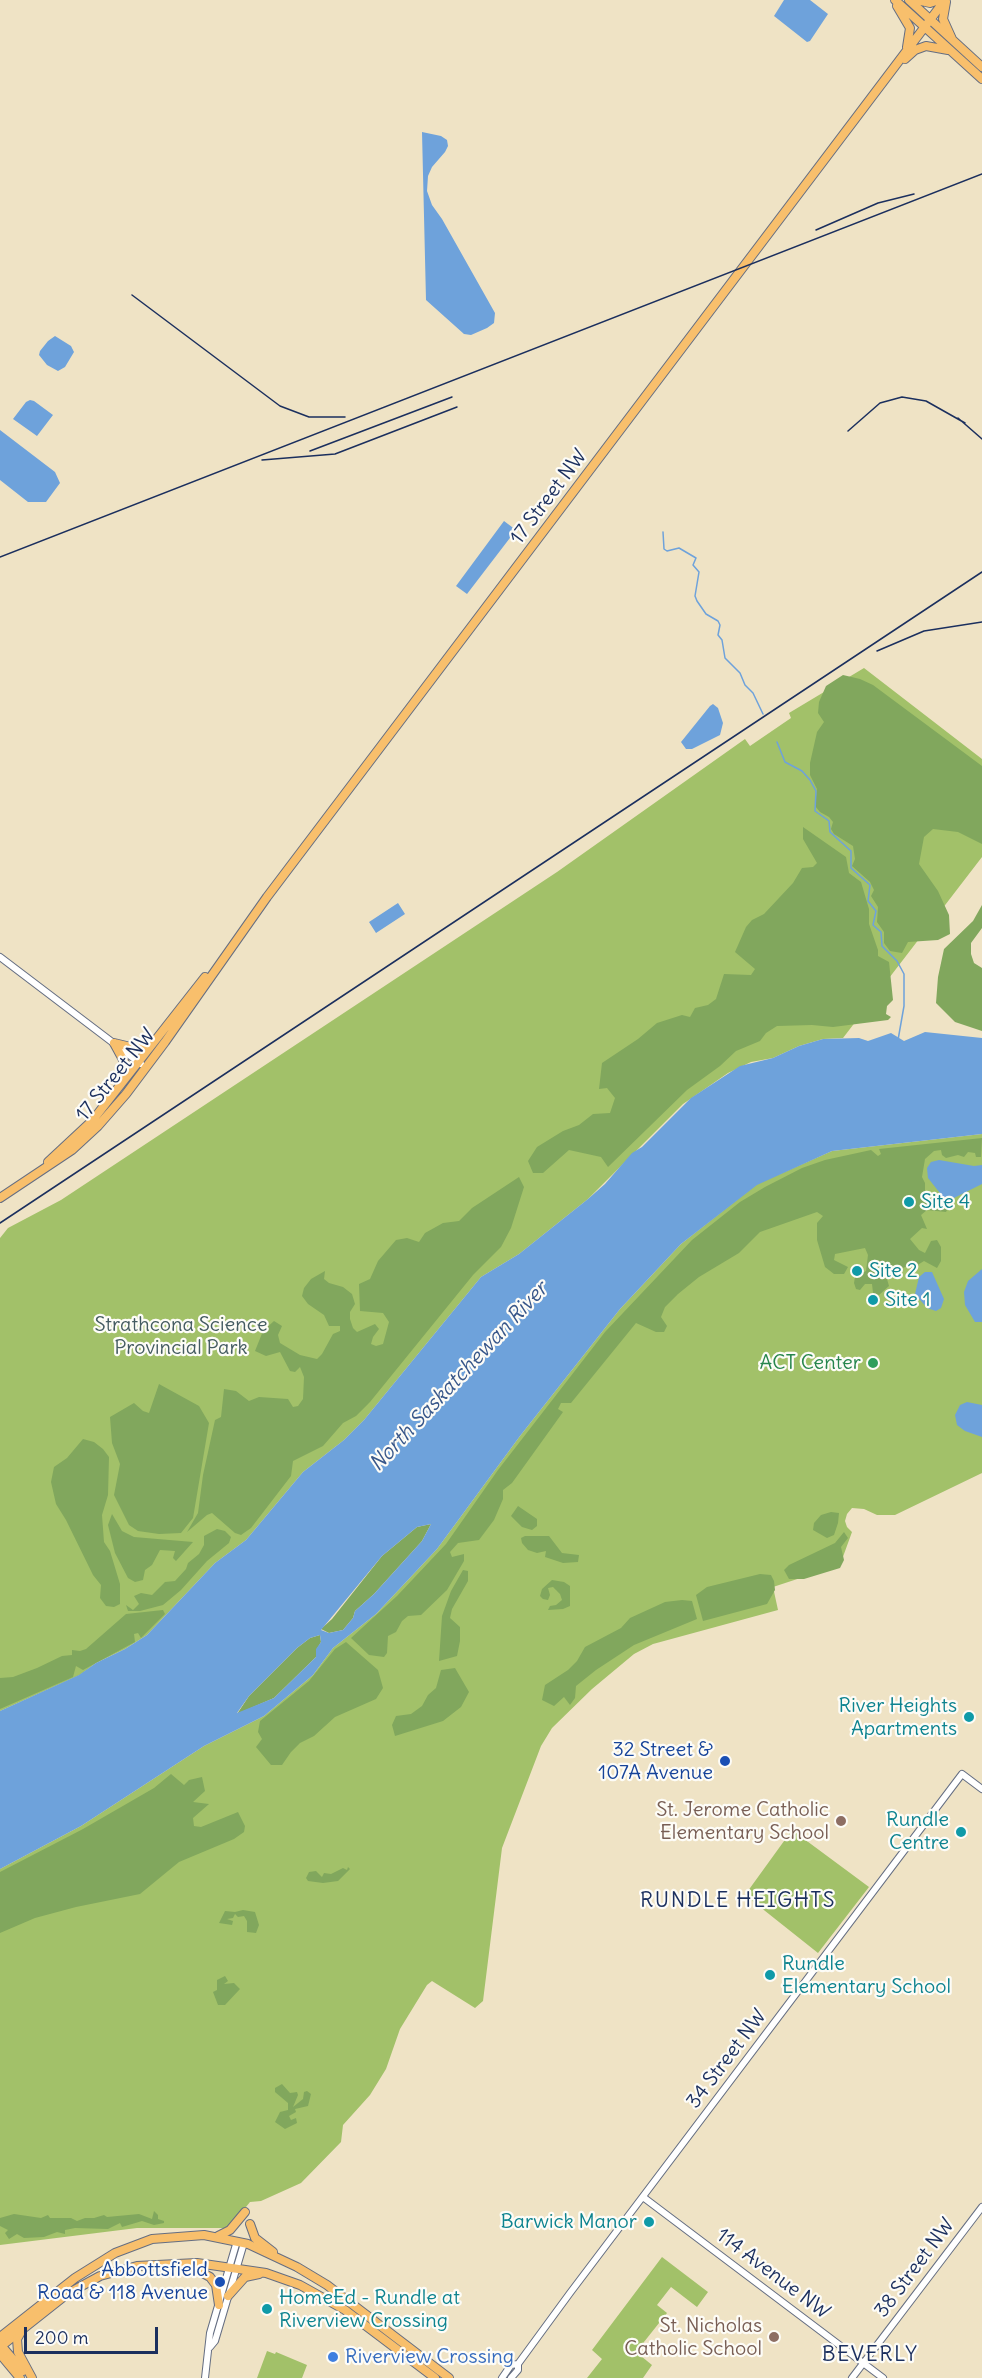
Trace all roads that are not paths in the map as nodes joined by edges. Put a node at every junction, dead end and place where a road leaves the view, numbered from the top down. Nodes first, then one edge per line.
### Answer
1 (894, 0) edge
2 (909, 0) edge
3 (917, 0) edge
4 (939, 0) edge
5 (946, 0) edge
6 (930, 20) junction
7 (924, 27) junction
8 (954, 43) junction
9 (952, 52) junction
10 (904, 54) junction
11 (982, 67) edge
12 (894, 68) junction
13 (982, 79) edge
14 (230, 947) junction
15 (0, 957) edge
16 (158, 1038) junction
17 (114, 1043) junction
18 (143, 1065) junction
19 (120, 1089) junction
20 (21, 1184) junction
21 (0, 1198) edge
22 (982, 1789) edge
23 (643, 2197) junction
24 (982, 2207) edge
25 (245, 2212) dead end
26 (250, 2224) dead end
27 (216, 2237) junction
28 (240, 2242) junction
29 (276, 2256) junction
30 (175, 2264) junction
31 (233, 2267) junction
32 (266, 2273) junction
33 (228, 2296) junction
34 (219, 2305) junction
35 (22, 2330) junction
36 (0, 2345) edge
37 (210, 2347) junction
38 (0, 2363) edge
39 (863, 2363) junction
40 (518, 2364) junction
41 (19, 2376) edge
42 (30, 2378) edge
43 (206, 2378) edge
44 (435, 2378) edge
45 (449, 2378) edge
46 (502, 2378) edge
47 (512, 2378) edge
48 (852, 2378) edge
49 (883, 2378) edge

1 - 7 main road
1 - 10 main road
2 - 6 main road
3 - 4 main road
5 - 6 main road
5 - 8 main road
6 - 7 main road
6 - 8 main road
7 - 9 main road
7 - 10 main road
8 - 11 main road
9 - 12 main road
9 - 13 main road
10 - 12 main road
12 - 14 main road, 17 Street NW
14 - 16 main road, 17 Street NW
14 - 18 main road, 17 Street NW
15 - 17 street
16 - 17 main road
16 - 18 main road, 17 Street NW
17 - 18 street
17 - 19 main road
18 - 19 main road, 17 Street NW
18 - 20 main road, 17 Street NW
19 - 20 main road, 17 Street NW
20 - 21 main road, 17 Street NW
22 - 23 street, 34 Street NW
23 - 39 street, 114 Avenue NW
23 - 40 street, 34 Street NW
24 - 39 street, 38 Street NW
25 - 27 main road
26 - 29 main road
27 - 28 main road
27 - 36 main road
28 - 29 main road
28 - 31 street
29 - 45 main road
30 - 31 main road
30 - 34 main road
30 - 35 main road
31 - 32 main road
31 - 33 street
31 - 34 street
32 - 33 main road
32 - 44 main road
33 - 37 street
34 - 37 street
35 - 36 main road
35 - 42 highway
36 - 41 highway
36 - 42 highway
37 - 43 street
38 - 41 highway
39 - 48 street, 38 Street NW
39 - 49 street, 114 Avenue NW
40 - 46 street, 34 Street NW
40 - 47 street, 34 Street NW

